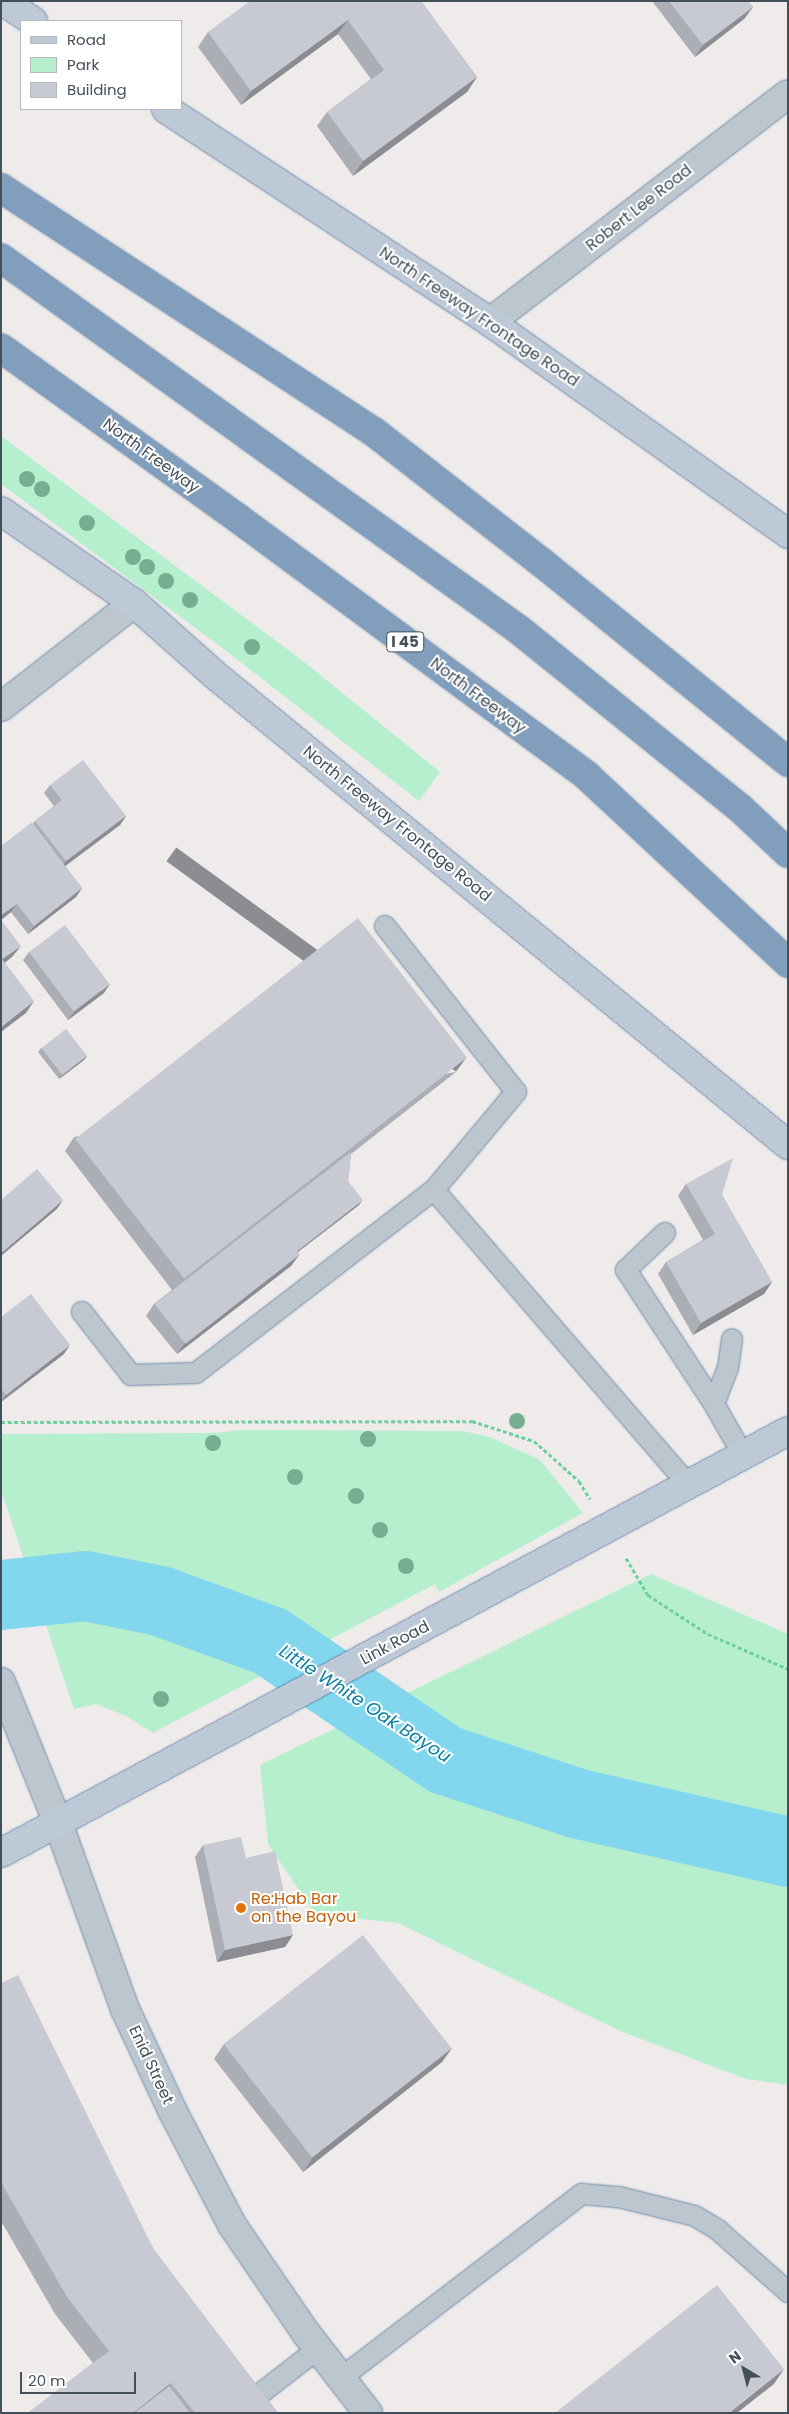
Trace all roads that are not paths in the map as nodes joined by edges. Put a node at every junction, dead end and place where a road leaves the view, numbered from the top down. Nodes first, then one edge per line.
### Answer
1 (2, 1) edge
2 (31, 20) edge
3 (788, 94) edge
4 (168, 110) edge
5 (1, 188) edge
6 (1, 258) edge
7 (490, 322) junction
8 (1, 348) edge
9 (1, 511) edge
10 (788, 534) edge
11 (134, 603) junction
12 (1, 707) edge
13 (788, 762) edge
14 (788, 853) edge
15 (385, 926) dead end
16 (788, 962) edge
17 (788, 1145) edge
18 (434, 1190) junction
19 (665, 1233) dead end
20 (82, 1312) dead end
21 (732, 1339) dead end
22 (714, 1404) junction
23 (788, 1431) edge
24 (743, 1455) junction
25 (689, 1485) junction
26 (4, 1690) edge
27 (58, 1823) junction
28 (1, 1853) edge
29 (788, 2292) edge
30 (318, 2349) junction
31 (341, 2378) junction
32 (246, 2404) edge
33 (368, 2413) edge

1 - 2 main road
3 - 7 street, Robert Lee Road
4 - 7 main road, North Freeway Frontage Road
5 - 13 highway
6 - 14 highway
7 - 10 main road, North Freeway Frontage Road
8 - 16 highway, North Freeway / I 45
9 - 11 main road, North Freeway Frontage Road
11 - 12 street
11 - 17 main road, North Freeway Frontage Road
15 - 18 lane
18 - 20 lane
18 - 25 lane
19 - 22 lane
21 - 22 lane
22 - 24 lane
23 - 24 main road, Link Road
24 - 25 main road, Link Road
25 - 27 main road, Link Road
26 - 27 street, Enid Street
27 - 28 main road, Link Road
27 - 30 street, Enid Street
29 - 31 lane
30 - 31 street, Enid Street
30 - 32 lane
31 - 33 street, Enid Street

